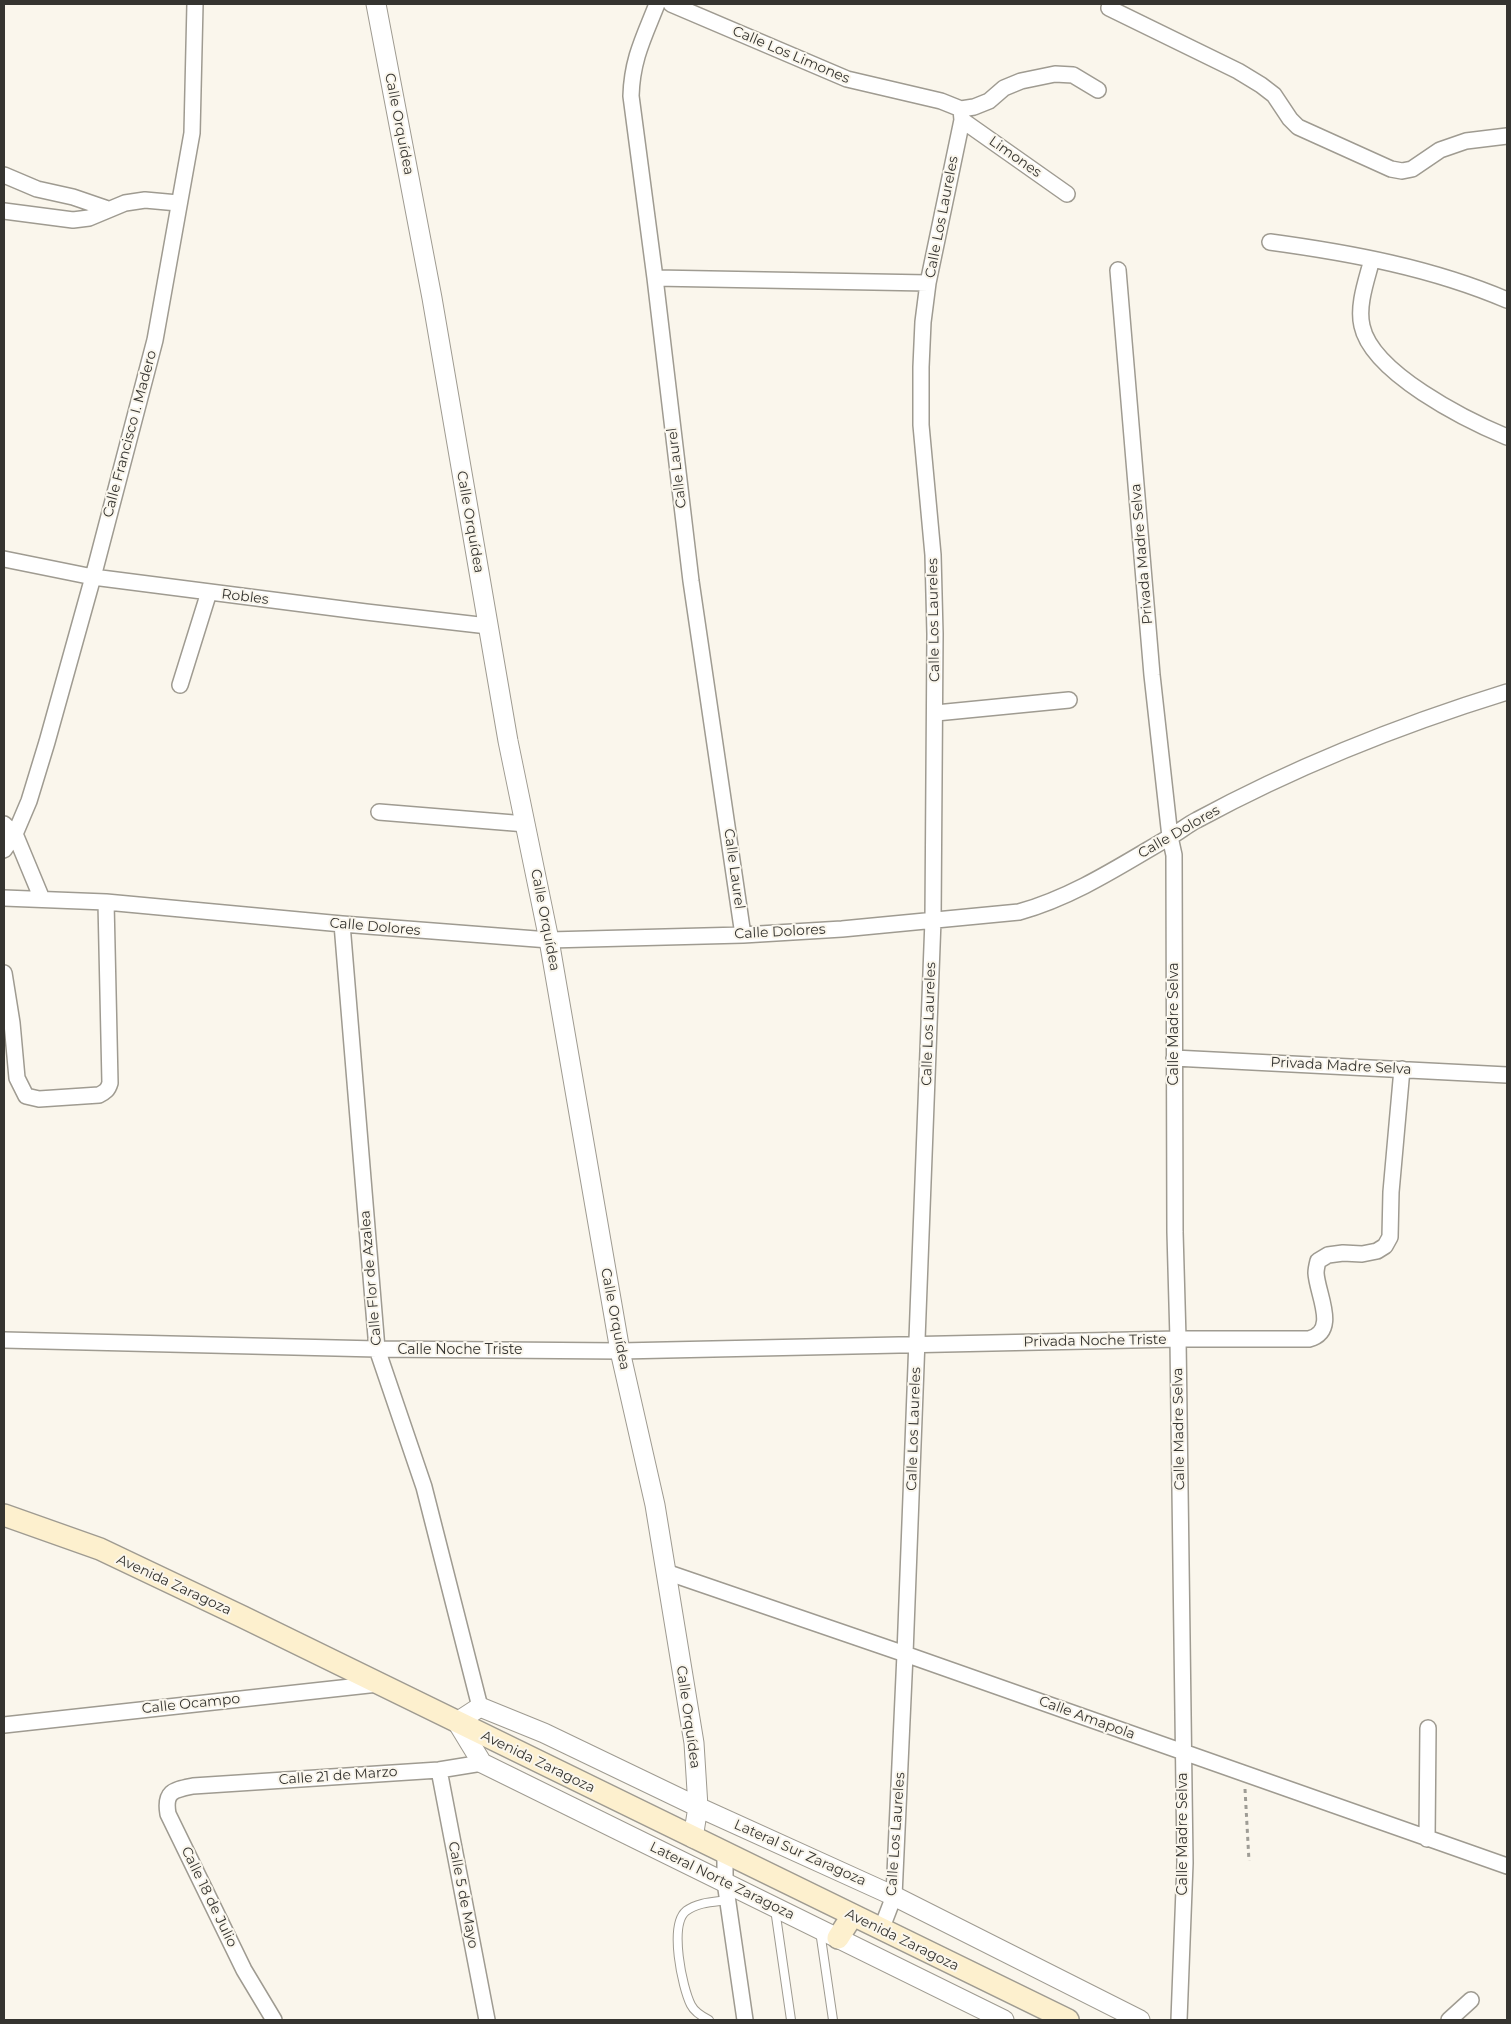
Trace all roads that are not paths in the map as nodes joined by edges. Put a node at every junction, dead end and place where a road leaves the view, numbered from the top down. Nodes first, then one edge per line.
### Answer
1 (195, 4) edge
2 (376, 4) edge
3 (657, 4) edge
4 (671, 4) edge
5 (1109, 8) dead end
6 (1098, 90) dead end
7 (962, 115) junction
8 (1507, 136) edge
9 (4, 175) edge
10 (1068, 194) dead end
11 (178, 203) junction
12 (108, 210) junction
13 (4, 212) edge
14 (1270, 242) dead end
15 (1372, 259) junction
16 (1118, 270) dead end
17 (656, 278) junction
18 (928, 283) junction
19 (1507, 300) edge
20 (1507, 437) edge
21 (4, 560) edge
22 (93, 578) junction
23 (209, 592) junction
24 (488, 626) junction
25 (180, 685) dead end
26 (1507, 692) edge
27 (1069, 700) dead end
28 (936, 713) junction
29 (379, 812) dead end
30 (4, 824) edge
31 (526, 824) junction
32 (15, 834) junction
33 (1170, 837) junction
34 (4, 850) edge
35 (4, 898) edge
36 (42, 899) junction
37 (106, 902) junction
38 (933, 920) junction
39 (342, 924) junction
40 (743, 935) junction
41 (549, 940) junction
42 (4, 973) edge
43 (1174, 1058) junction
44 (1402, 1068) junction
45 (1507, 1075) edge
46 (1178, 1339) junction
47 (4, 1340) edge
48 (917, 1345) junction
49 (377, 1349) junction
50 (620, 1351) junction
51 (4, 1515) edge
52 (666, 1572) junction
53 (905, 1654) junction
54 (378, 1684) junction
55 (480, 1707) junction
56 (457, 1722) junction
57 (4, 1725) edge
58 (1428, 1728) dead end
59 (1182, 1752) junction
60 (482, 1763) junction
61 (439, 1770) junction
62 (194, 1786) joint
63 (698, 1807) junction
64 (693, 1838) junction
65 (1427, 1839) junction
66 (725, 1854) junction
67 (1507, 1866) edge
68 (726, 1891) junction
69 (894, 1896) junction
70 (775, 1907) junction
71 (852, 1916) junction
72 (881, 1930) junction
73 (829, 1933) junction
74 (1470, 2000) dead end
75 (274, 2020) edge
76 (487, 2020) edge
77 (709, 2020) edge
78 (745, 2020) edge
79 (791, 2020) edge
80 (832, 2020) edge
81 (1004, 2020) edge
82 (1068, 2020) edge
83 (1140, 2020) edge
84 (1179, 2020) edge
85 (1449, 2020) edge

1 - 11 street, Calle Francisco I. Madero
2 - 24 street, Calle Orquídea
3 - 17 street, Calle Laurel
4 - 7 street, Calle Los Limones
5 - 8 street
6 - 7 street
7 - 10 street, Limones
7 - 18 street, Calle Los Laureles
9 - 12 street
11 - 12 street
11 - 22 street, Calle Francisco I. Madero
12 - 13 street
14 - 15 street
15 - 19 street
15 - 20 street
16 - 33 street, Privada Madre Selva
17 - 18 street
17 - 40 street, Calle Laurel
18 - 28 street, Calle Los Laureles
21 - 22 street, Robles
22 - 23 street, Robles
22 - 32 street, Calle Francisco I. Madero
23 - 24 street, Robles
23 - 25 street
24 - 31 street, Calle Orquídea
26 - 33 street, Calle Dolores
27 - 28 street
28 - 38 street, Calle Los Laureles
29 - 31 street
30 - 32 street
31 - 41 street, Calle Orquídea
32 - 34 street, Calle Francisco I. Madero
32 - 36 street
33 - 38 street, Calle Dolores
33 - 43 street, Calle Madre Selva
35 - 36 street, Calle Dolores
36 - 37 street, Calle Dolores
37 - 39 street, Calle Dolores
37 - 42 street
38 - 40 street, Calle Dolores
38 - 48 street, Calle Los Laureles
39 - 41 street, Calle Dolores
39 - 49 street, Calle Flor de Azalea
40 - 41 street, Calle Dolores
41 - 50 street, Calle Orquídea
43 - 44 street, Privada Madre Selva
43 - 46 street, Calle Madre Selva
44 - 45 street, Privada Madre Selva
44 - 46 street, Privada Noche Triste
46 - 48 street, Privada Noche Triste
46 - 59 street, Calle Madre Selva
47 - 49 street, Calle Noche Triste
48 - 50 street, Calle Noche Triste
48 - 53 street, Calle Los Laureles
49 - 50 street, Calle Noche Triste
49 - 55 street, Calle Flor de Azalea
50 - 52 street, Calle Orquídea
51 - 54 main road, Avenida Zaragoza
52 - 53 street, Calle Amapola
52 - 63 street, Calle Orquídea
53 - 59 street, Calle Amapola
53 - 69 street, Calle Los Laureles
54 - 56 main road, Avenida Zaragoza
54 - 57 street, Calle Ocampo
55 - 56 street
55 - 63 street, Lateral Sur Zaragoza
56 - 60 street
56 - 64 main road, Avenida Zaragoza
58 - 65 street
59 - 65 street, Calle Amapola
59 - 84 street, Calle Madre Selva
60 - 61 street, Calle 21 de Marzo
60 - 68 street, Lateral Norte Zaragoza
61 - 62 street, Calle 21 de Marzo
61 - 76 street, Calle 5 de Mayo
62 - 75 street, Calle 18 de Julio
63 - 64 street, Calle Orquídea
63 - 69 street, Lateral Sur Zaragoza
64 - 66 main road, Avenida Zaragoza
65 - 67 street, Calle Amapola
66 - 68 street
66 - 71 main road, Avenida Zaragoza
68 - 70 street, Lateral Norte Zaragoza
68 - 77 lane
68 - 78 street
69 - 72 street, Calle Los Laureles
69 - 83 street, Lateral Sur Zaragoza
70 - 73 street, Lateral Norte Zaragoza
70 - 79 lane
71 - 72 main road, Avenida Zaragoza
71 - 73 main road
72 - 82 main road, Avenida Zaragoza
73 - 80 lane
73 - 81 street, Lateral Norte Zaragoza
74 - 85 street

